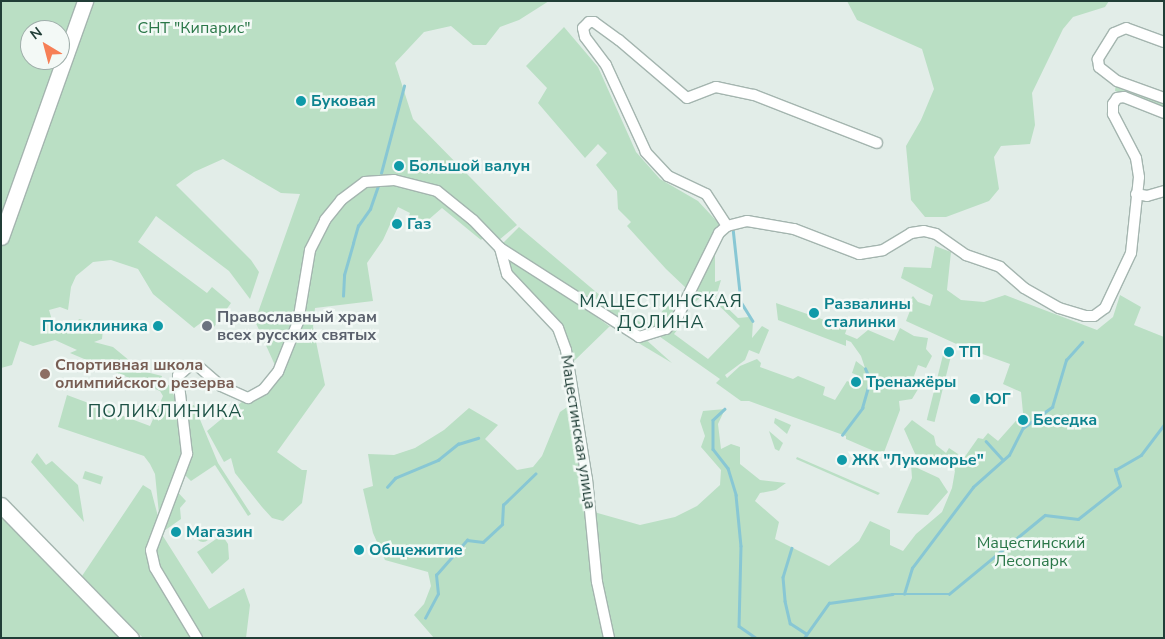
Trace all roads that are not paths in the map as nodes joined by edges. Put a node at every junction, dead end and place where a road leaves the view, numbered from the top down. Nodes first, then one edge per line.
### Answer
1 (85, 1) edge
2 (1164, 42) edge
3 (1164, 98) edge
4 (1164, 112) edge
5 (877, 143) dead end
6 (1164, 191) edge
7 (1136, 194) junction
8 (727, 226) junction
9 (1, 237) edge
10 (500, 248) junction
11 (1, 505) edge
12 (131, 638) edge
13 (197, 638) edge
14 (609, 638) edge

1 - 9 main road
2 - 3 street
4 - 7 street
5 - 8 street
6 - 7 street
7 - 8 street
8 - 10 street, Мацестинская улица
10 - 13 street, Мацестинская улица
10 - 14 street, Мацестинская улица
11 - 12 main road

